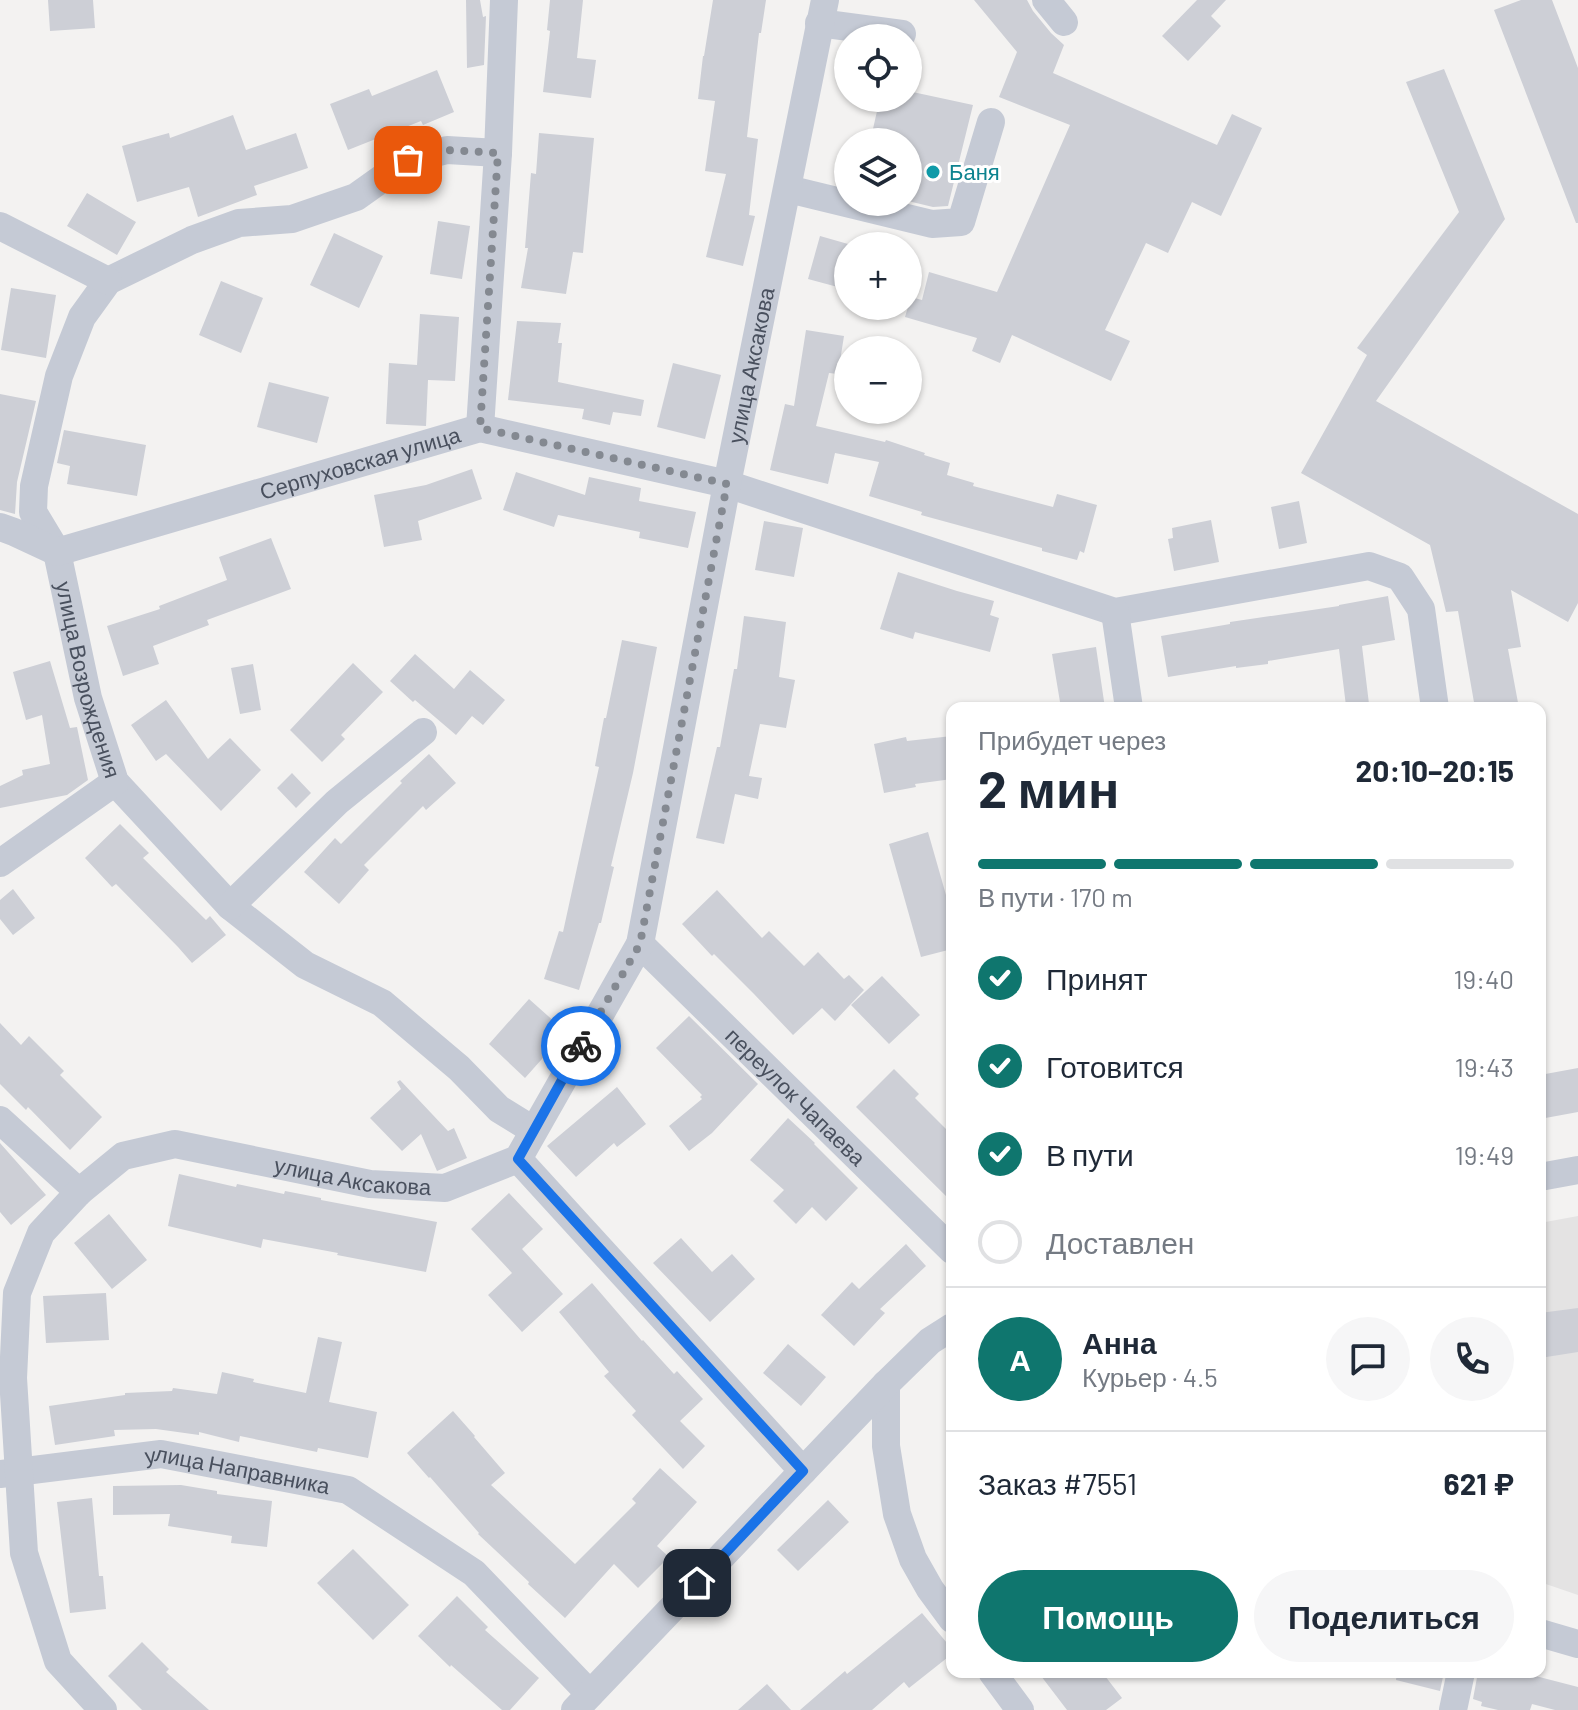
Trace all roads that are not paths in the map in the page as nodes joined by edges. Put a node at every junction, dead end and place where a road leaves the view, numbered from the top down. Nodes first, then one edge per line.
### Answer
1 (504, 0) edge
2 (1046, 0) edge
3 (822, 11) edge
4 (1064, 22) dead end
5 (867, 24) edge
6 (991, 122) dead end
7 (498, 153) junction
8 (788, 189) junction
9 (0, 226) edge
10 (108, 281) junction
11 (480, 428) junction
12 (727, 484) junction
13 (0, 527) edge
14 (57, 552) junction
15 (1115, 612) junction
16 (1128, 702) edge
17 (1434, 702) edge
18 (423, 732) dead end
19 (115, 782) junction
20 (0, 863) edge
21 (230, 906) junction
22 (640, 944) junction
23 (0, 1120) edge
24 (533, 1130) junction
25 (518, 1159) junction
26 (1578, 1170) edge
27 (1546, 1176) edge
28 (79, 1192) junction
29 (946, 1244) edge
30 (946, 1331) edge
31 (886, 1384) junction
32 (803, 1471) junction
33 (9, 1473) edge
34 (941, 1589) edge
35 (1546, 1635) edge
36 (1578, 1644) edge
37 (996, 1678) edge
38 (1460, 1678) edge
39 (582, 1702) edge
40 (103, 1710) edge
41 (1020, 1710) edge
42 (1453, 1710) edge

1 - 7 street
2 - 4 street
3 - 5 street
3 - 8 street, улица Аксакова
6 - 8 street
7 - 10 street
7 - 11 street
8 - 12 street, улица Аксакова
9 - 10 street
10 - 14 street, улица Возрождения
11 - 12 street, Серпуховская улица
11 - 14 street, Серпуховская улица
12 - 15 street, Серпуховская улица
12 - 22 street, улица Аксакова
13 - 14 street
14 - 19 street, улица Возрождения
15 - 16 street
15 - 17 street
18 - 21 street
19 - 20 street
19 - 21 street, улица Возрождения
21 - 24 street, улица Возрождения
22 - 24 street, улица Аксакова
22 - 29 street, переулок Чапаева
23 - 28 street
24 - 25 street, улица Аксакова
25 - 28 street, улица Аксакова
25 - 32 street
26 - 27 street
28 - 33 street, улица Аксакова
30 - 31 street
31 - 32 street
31 - 34 street
32 - 39 street
33 - 39 street, улица Направника
33 - 40 street, улица Аксакова
35 - 36 street
37 - 41 street
38 - 42 street

